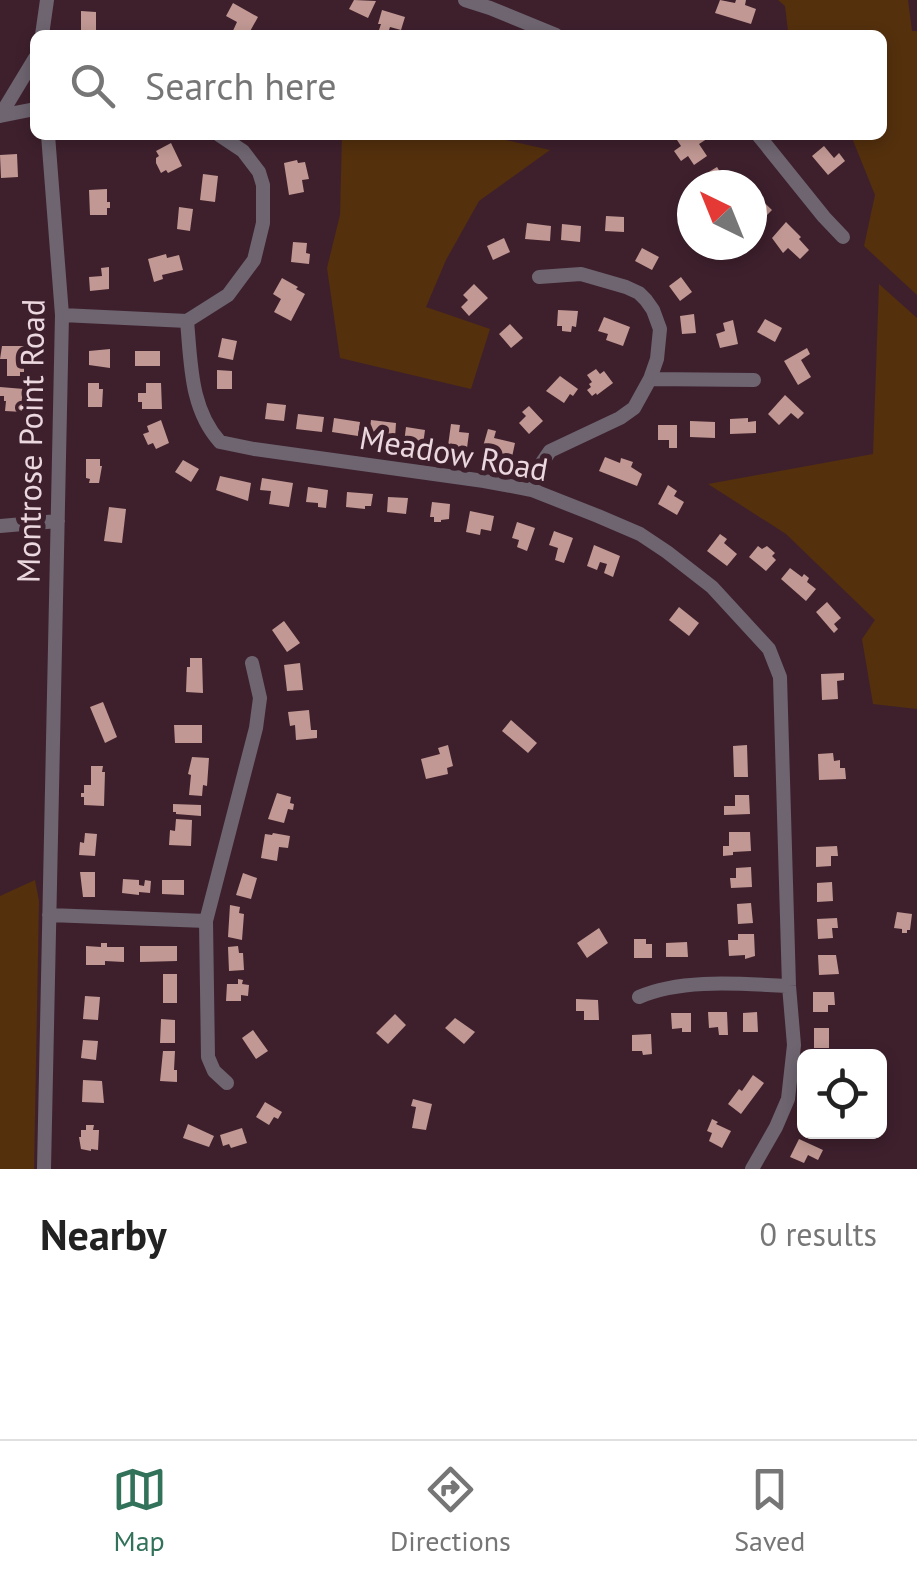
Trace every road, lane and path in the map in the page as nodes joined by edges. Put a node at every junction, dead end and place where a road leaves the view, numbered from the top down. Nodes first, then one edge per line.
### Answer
1 (48, 0) edge
2 (465, 0) edge
3 (43, 30) edge
4 (544, 30) edge
5 (30, 66) edge
6 (30, 110) edge
7 (0, 116) edge
8 (48, 140) edge
9 (227, 140) edge
10 (762, 140) edge
11 (843, 237) dead end
12 (539, 277) dead end
13 (62, 315) junction
14 (188, 322) junction
15 (650, 380) junction
16 (754, 380) dead end
17 (532, 490) junction
18 (58, 521) junction
19 (0, 526) edge
20 (252, 663) dead end
21 (49, 915) junction
22 (206, 921) junction
23 (790, 986) junction
24 (640, 998) dead end
25 (227, 1084) dead end
26 (44, 1169) edge
27 (752, 1169) edge

1 - 3 street
2 - 4 street
5 - 7 street
6 - 7 street
8 - 13 street, Montrose Point Road
9 - 14 street
10 - 11 street
12 - 15 street
13 - 14 street
13 - 18 street, Montrose Point Road
14 - 17 street, Meadow Road
15 - 16 street
15 - 17 street
17 - 23 street, Meadow Road
18 - 19 street
18 - 21 street, Montrose Point Road
20 - 22 street
21 - 22 street
21 - 26 street, Montrose Point Road
22 - 25 street
23 - 24 street
23 - 27 street, Meadow Road

